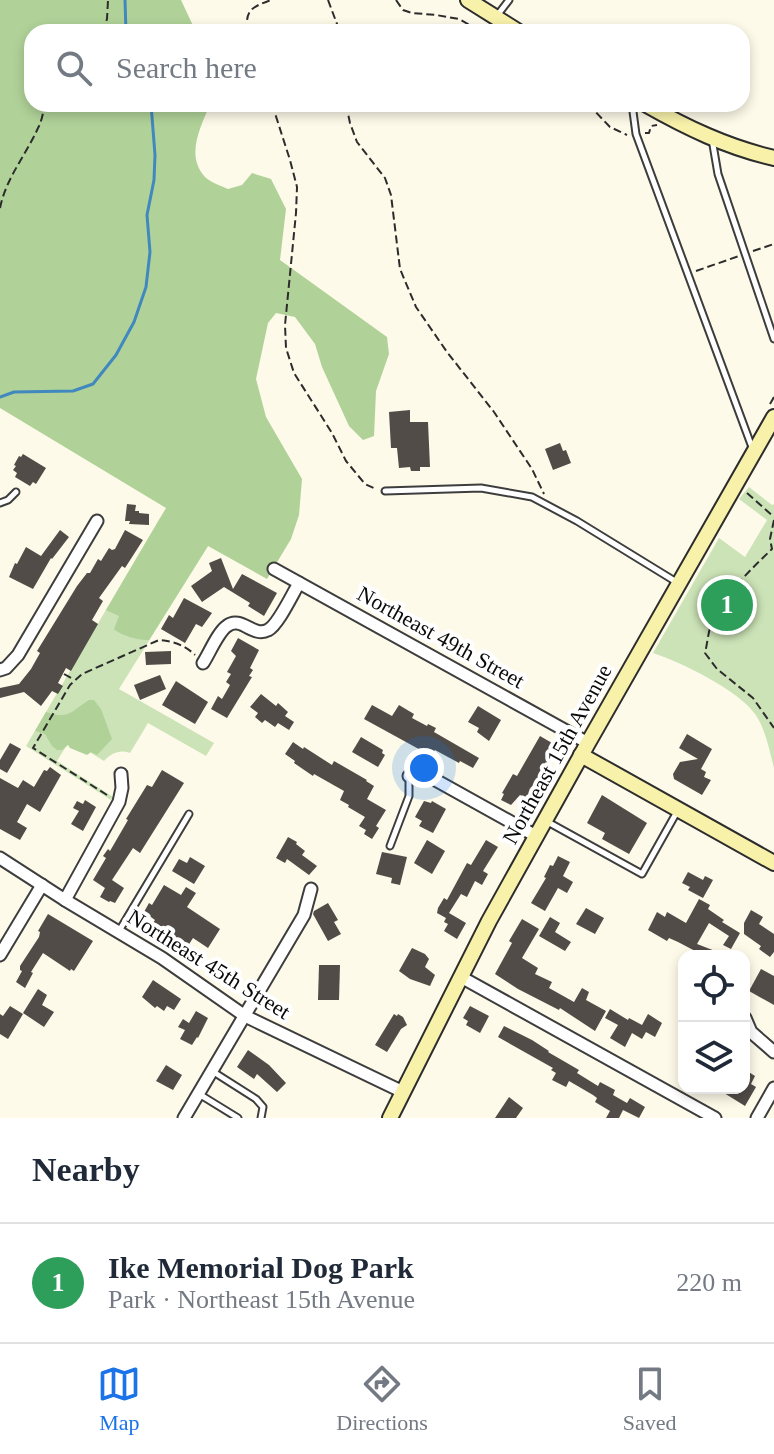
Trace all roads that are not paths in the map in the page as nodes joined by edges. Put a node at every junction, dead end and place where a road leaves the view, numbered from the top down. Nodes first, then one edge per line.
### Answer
1 (468, 0) edge
2 (509, 0) edge
3 (496, 18) junction
4 (506, 24) edge
5 (633, 112) edge
6 (659, 112) edge
7 (711, 138) junction
8 (774, 158) edge
9 (774, 339) edge
10 (774, 417) edge
11 (754, 453) junction
12 (385, 491) road end
13 (16, 492) dead end
14 (0, 503) edge
15 (97, 521) dead end
16 (274, 569) dead end
17 (299, 583) junction
18 (679, 584) junction
19 (203, 663) road end
20 (0, 670) edge
21 (584, 749) junction
22 (121, 774) dead end
23 (409, 776) joint
24 (678, 810) junction
25 (189, 814) dead end
26 (545, 820) junction
27 (536, 836) junction
28 (390, 846) dead end
29 (0, 858) edge
30 (774, 863) edge
31 (42, 885) junction
32 (311, 889) dead end
33 (65, 900) junction
34 (119, 932) junction
35 (0, 955) edge
36 (461, 977) junction
37 (245, 1016) junction
38 (747, 1022) edge
39 (774, 1052) edge
40 (211, 1070) junction
41 (774, 1088) edge
42 (403, 1092) junction
43 (198, 1093) junction
44 (707, 1116) edge
45 (184, 1118) edge
46 (238, 1118) edge
47 (261, 1118) edge
48 (390, 1118) edge
49 (757, 1118) edge

1 - 3 street
2 - 3 lane
3 - 4 street
5 - 11 lane
6 - 7 street
7 - 8 street
7 - 9 lane
10 - 11 street, Northeast 15th Avenue
11 - 18 street, Northeast 15th Avenue
12 - 18 lane
13 - 14 lane
15 - 20 street
16 - 17 street, Northeast 49th Street
17 - 19 street
17 - 21 street, Northeast 49th Street
18 - 21 street, Northeast 15th Avenue
21 - 24 street, Northeast 49th Street
21 - 26 street, Northeast 15th Avenue
22 - 33 street
23 - 27 street
23 - 28 lane
24 - 26 lane
24 - 30 street, Northeast 49th Street
25 - 34 lane
26 - 27 street, Northeast 15th Avenue
27 - 36 street, Northeast 15th Avenue
29 - 31 street, Northeast 45th Street
31 - 33 street, Northeast 45th Street
31 - 35 street
32 - 37 street
33 - 34 street, Northeast 45th Street
34 - 37 street, Northeast 45th Street
36 - 42 street, Northeast 15th Avenue
36 - 44 street
37 - 40 street
37 - 42 street, Northeast 45th Street
38 - 39 street
40 - 43 street
40 - 47 lane
41 - 49 street
42 - 48 street, Northeast 15th Avenue
43 - 45 street
43 - 46 lane

